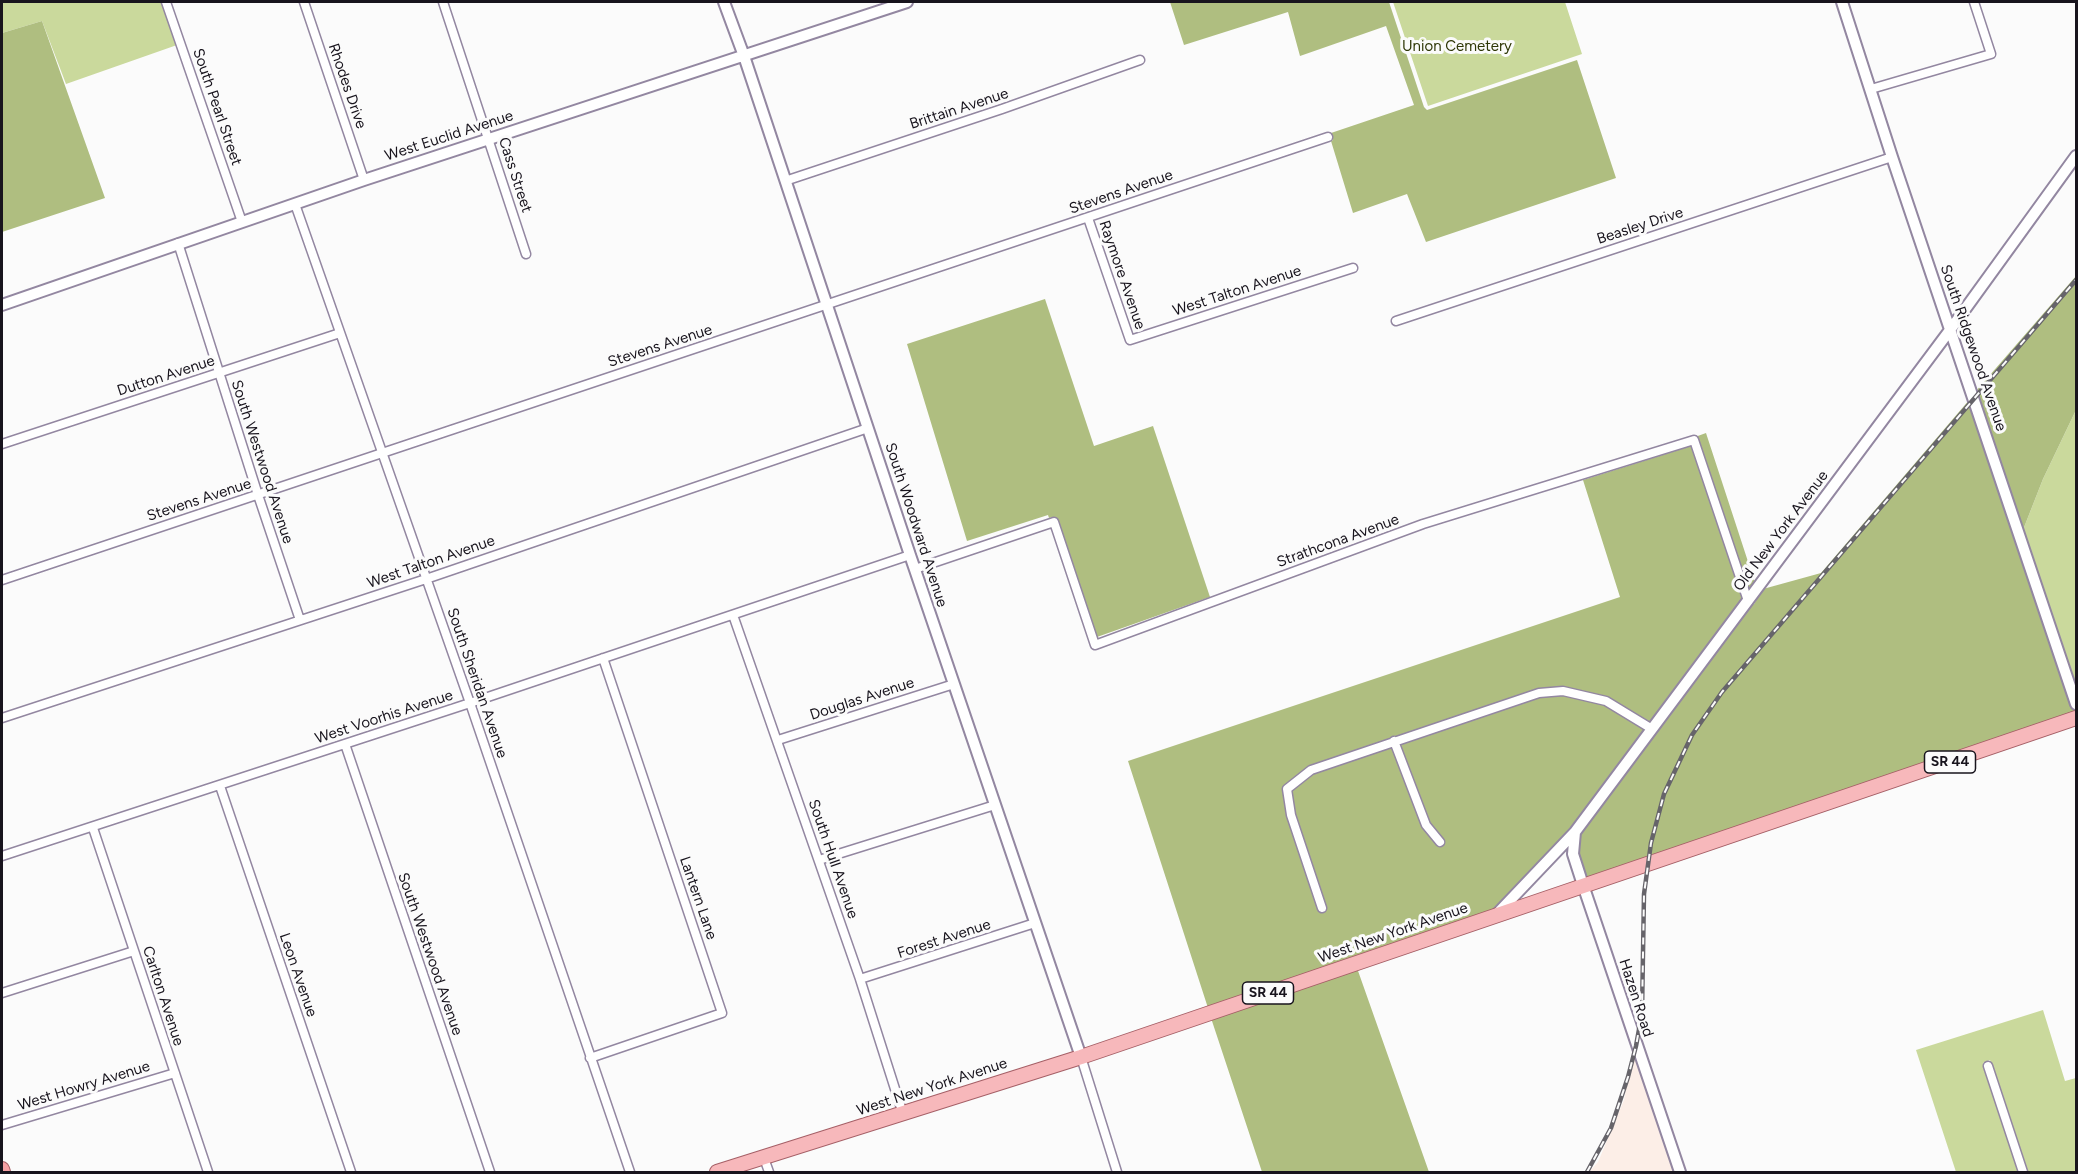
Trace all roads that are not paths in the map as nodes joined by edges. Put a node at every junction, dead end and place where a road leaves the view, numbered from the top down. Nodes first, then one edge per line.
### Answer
1 (166, 2) edge
2 (303, 2) edge
3 (443, 2) edge
4 (724, 2) edge
5 (908, 2) edge
6 (1842, 2) edge
7 (1974, 2) edge
8 (744, 56) junction
9 (1140, 60) dead end
10 (1871, 89) junction
11 (1328, 137) dead end
12 (489, 138) junction
13 (2076, 156) edge
14 (1892, 157) junction
15 (364, 180) junction
16 (785, 180) junction
17 (295, 204) junction
18 (1088, 218) junction
19 (242, 222) junction
20 (178, 243) junction
21 (526, 254) dead end
22 (1353, 268) dead end
23 (2, 305) edge
24 (827, 305) junction
25 (1396, 321) dead end
26 (1950, 330) junction
27 (340, 333) junction
28 (1130, 340) joint
29 (219, 373) junction
30 (868, 428) junction
31 (2, 444) edge
32 (382, 453) junction
33 (258, 495) junction
34 (910, 555) junction
35 (915, 569) junction
36 (426, 579) junction
37 (2, 580) edge
38 (1748, 601) junction
39 (733, 615) junction
40 (300, 620) junction
41 (603, 658) junction
42 (954, 684) junction
43 (470, 703) junction
44 (2076, 704) edge
45 (2, 718) edge
46 (2076, 718) edge
47 (1652, 729) junction
48 (778, 740) junction
49 (1394, 741) junction
50 (345, 744) junction
51 (220, 786) junction
52 (995, 805) junction
53 (93, 828) junction
54 (1575, 832) junction
55 (1440, 842) dead end
56 (2, 856) edge
57 (819, 860) junction
58 (1583, 885) junction
59 (1322, 908) dead end
60 (1497, 914) junction
61 (1035, 924) junction
62 (134, 951) junction
63 (860, 979) junction
64 (2, 993) edge
65 (1081, 1057) junction
66 (590, 1058) junction
67 (1988, 1066) dead end
68 (175, 1073) junction
69 (903, 1114) junction
70 (2, 1125) edge
71 (764, 1158) junction
72 (208, 1173) edge
73 (351, 1173) edge
74 (490, 1173) edge
75 (630, 1173) edge
76 (717, 1173) edge
77 (769, 1173) edge
78 (1117, 1173) edge
79 (1680, 1173) edge
80 (2023, 1173) edge

1 - 19 street, South Pearl Street
2 - 15 street, Rhodes Drive
3 - 12 street, Cass Street
4 - 8 street, South Woodward Avenue
5 - 8 street, West Euclid Avenue
6 - 10 street, South Ridgewood Avenue
7 - 10 street
8 - 12 street, West Euclid Avenue
8 - 16 street, South Woodward Avenue
9 - 16 street, Brittain Avenue
10 - 14 street, South Ridgewood Avenue
11 - 18 street, Stevens Avenue
12 - 15 street, West Euclid Avenue
12 - 21 street, Cass Street
13 - 26 street, Old New York Avenue
14 - 25 street, Beasley Drive
14 - 26 street, South Ridgewood Avenue
15 - 17 street, West Euclid Avenue
16 - 24 street, South Woodward Avenue
17 - 19 street, West Euclid Avenue
17 - 27 street, South Sheridan Avenue
18 - 24 street, Stevens Avenue
18 - 28 street, Raymore Avenue
19 - 20 street, West Euclid Avenue
20 - 23 street, West Euclid Avenue
20 - 29 street, South Westwood Avenue
22 - 28 street, West Talton Avenue
24 - 30 street, South Woodward Avenue
24 - 32 street, Stevens Avenue
26 - 38 street, Old New York Avenue
26 - 44 street, South Ridgewood Avenue
27 - 29 street, Dutton Avenue
27 - 32 street, South Sheridan Avenue
29 - 31 street, Dutton Avenue
29 - 33 street, South Westwood Avenue
30 - 34 street, South Woodward Avenue
30 - 36 street, West Talton Avenue
32 - 33 street, Stevens Avenue
32 - 36 street, South Sheridan Avenue
33 - 37 street, Stevens Avenue
33 - 40 street, South Westwood Avenue
34 - 35 street, South Woodward Avenue
34 - 39 street, West Voorhis Avenue
35 - 38 street, Strathcona Avenue
35 - 42 street, South Woodward Avenue
36 - 40 street, West Talton Avenue
36 - 43 street, South Sheridan Avenue
38 - 47 street, Old New York Avenue
39 - 41 street, West Voorhis Avenue
39 - 48 street, South Hull Avenue
40 - 45 street, West Talton Avenue
41 - 43 street, West Voorhis Avenue
41 - 66 street, Lantern Lane
42 - 48 street, Douglas Avenue
42 - 52 street, South Woodward Avenue
43 - 50 street, West Voorhis Avenue
43 - 66 street, South Sheridan Avenue
46 - 58 main road, West New York Avenue / SR 44
47 - 49 street
47 - 54 street, Old New York Avenue
48 - 57 street, South Hull Avenue
49 - 55 street
49 - 59 street
50 - 51 street, West Voorhis Avenue
50 - 74 street, South Westwood Avenue
51 - 53 street, West Voorhis Avenue
51 - 73 street, Leon Avenue
52 - 57 street
52 - 61 street, South Woodward Avenue
53 - 56 street, West Voorhis Avenue
53 - 62 street, Carlton Avenue
54 - 58 street, Hazen Road
54 - 60 street, Old New York Avenue
57 - 63 street, South Hull Avenue
58 - 60 main road, West New York Avenue / SR 44
58 - 79 street, Hazen Road
60 - 65 main road, West New York Avenue / SR 44
61 - 63 street, Forest Avenue
61 - 65 street, South Woodward Avenue
62 - 64 street
62 - 68 street, Carlton Avenue
63 - 69 street, South Hull Avenue
65 - 69 main road, West New York Avenue / SR 44
65 - 78 street
66 - 75 street, South Sheridan Avenue
67 - 80 street
68 - 70 street, West Howry Avenue
68 - 72 street, Carlton Avenue
69 - 71 main road, West New York Avenue / SR 44
71 - 76 main road, West New York Avenue / SR 44
71 - 77 street

